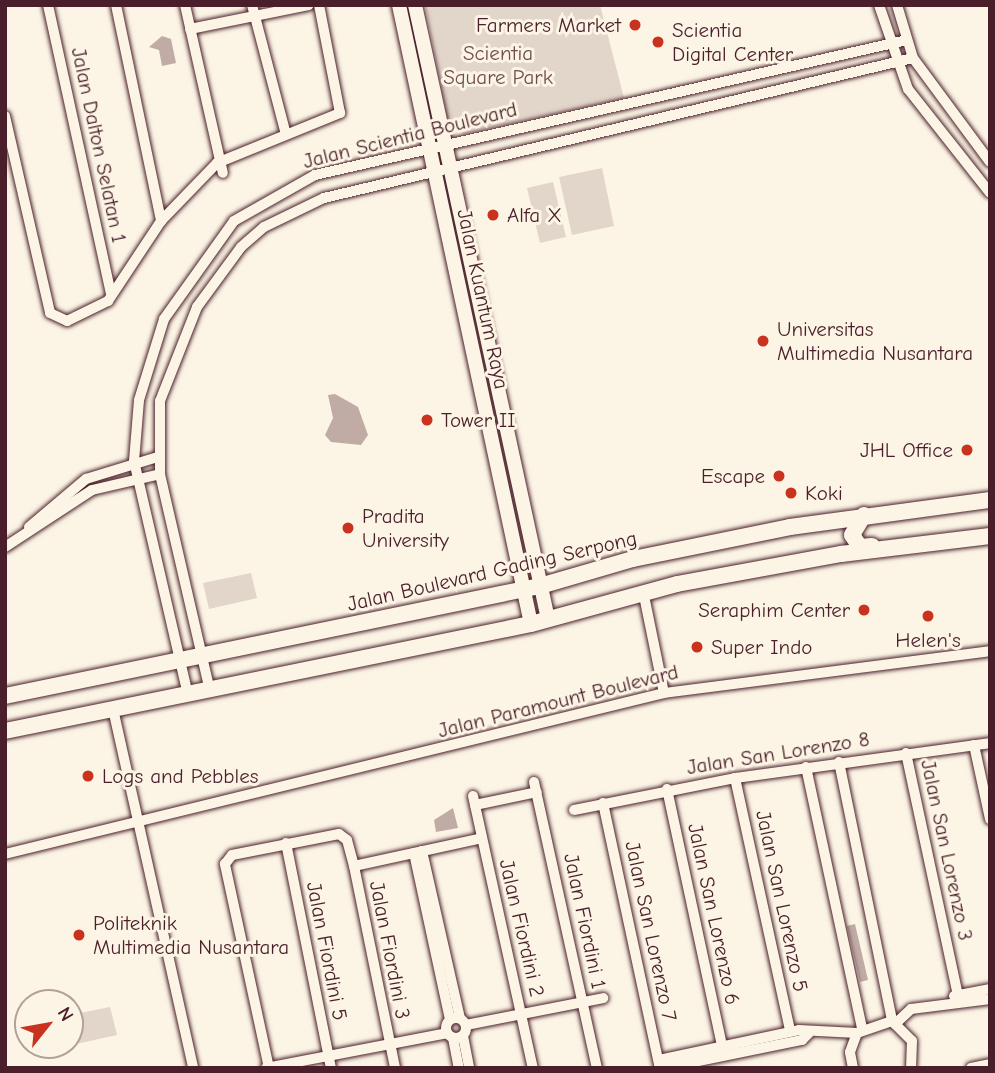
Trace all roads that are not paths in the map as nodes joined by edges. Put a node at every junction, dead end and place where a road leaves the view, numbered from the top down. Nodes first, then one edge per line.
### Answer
1 (48, 5) edge
2 (116, 5) edge
3 (185, 5) edge
4 (309, 5) edge
5 (319, 5) edge
6 (399, 5) edge
7 (415, 5) edge
8 (879, 5) edge
9 (897, 5) edge
10 (253, 11) edge
11 (190, 29) junction
12 (906, 40) junction
13 (889, 44) junction
14 (913, 58) junction
15 (894, 62) junction
16 (5, 116) edge
17 (285, 131) junction
18 (436, 146) junction
19 (990, 162) edge
20 (220, 168) junction
21 (441, 169) junction
22 (990, 193) edge
23 (161, 221) junction
24 (207, 256) junction
25 (224, 268) junction
26 (111, 293) junction
27 (158, 457) junction
28 (134, 461) junction
29 (160, 474) junction
30 (138, 480) junction
31 (990, 500) edge
32 (864, 515) junction
33 (790, 527) junction
34 (23, 535) junction
35 (990, 536) edge
36 (919, 544) junction
37 (5, 547) edge
38 (841, 554) junction
39 (532, 587) junction
40 (643, 591) junction
41 (548, 619) junction
42 (531, 624) junction
43 (990, 651) edge
44 (203, 658) junction
45 (182, 663) junction
46 (210, 691) junction
47 (664, 693) junction
48 (188, 695) junction
49 (5, 696) edge
50 (113, 709) junction
51 (5, 731) edge
52 (990, 743) edge
53 (974, 745) junction
54 (906, 753) junction
55 (839, 762) junction
56 (806, 767) junction
57 (735, 778) junction
58 (667, 789) junction
59 (474, 801) joint
60 (603, 803) junction
61 (574, 810) dead end
62 (990, 819) edge
63 (141, 822) junction
64 (482, 838) junction
65 (286, 843) junction
66 (418, 852) junction
67 (5, 854) edge
68 (354, 866) junction
69 (990, 989) edge
70 (958, 995) junction
71 (603, 998) dead end
72 (990, 999) edge
73 (583, 1002) junction
74 (944, 1003) junction
75 (522, 1015) junction
76 (896, 1024) junction
77 (456, 1028) junction
78 (790, 1031) junction
79 (809, 1032) junction
80 (855, 1032) junction
81 (389, 1042) junction
82 (761, 1043) junction
83 (722, 1046) junction
84 (328, 1055) junction
85 (990, 1064) edge
86 (661, 1065) edge
87 (193, 1068) edge
88 (268, 1068) edge
89 (331, 1068) edge
90 (395, 1068) edge
91 (459, 1068) edge
92 (469, 1068) edge
93 (533, 1068) edge
94 (597, 1068) edge
95 (853, 1068) edge
96 (911, 1068) edge
97 (971, 1068) edge

1 - 26 street, Jalan Dalton Selatan 1
2 - 23 street
3 - 11 street
4 - 10 street
5 - 17 street
6 - 18 street
7 - 18 street
8 - 13 street
9 - 12 street
10 - 11 street
10 - 17 street
11 - 20 street
12 - 13 street, Jalan Scientia Boulevard
12 - 14 street
13 - 15 street
13 - 18 street, Jalan Scientia Boulevard
14 - 15 street, Jalan Scientia Boulevard
14 - 19 street
15 - 21 street, Jalan Scientia Boulevard
15 - 22 street
16 - 26 street
17 - 20 street
18 - 21 street, Jalan Kuantum Raya
18 - 24 street, Jalan Scientia Boulevard
20 - 23 street
21 - 25 street, Jalan Scientia Boulevard
21 - 39 street, Jalan Kuantum Raya
23 - 26 street
24 - 25 street
24 - 28 street, Jalan Scientia Boulevard
25 - 27 street, Jalan Scientia Boulevard
27 - 28 street
27 - 29 street, Jalan Scientia Boulevard
28 - 30 street, Jalan Scientia Boulevard
28 - 34 street
29 - 30 street
29 - 44 street, Jalan Scientia Boulevard
30 - 34 street
30 - 45 street, Jalan Scientia Boulevard
31 - 32 main road, Jalan Boulevard Gading Serpong
32 - 33 main road, Jalan Boulevard Gading Serpong
32 - 36 main road
33 - 38 main road
33 - 39 main road, Jalan Boulevard Gading Serpong
34 - 37 street
35 - 36 main road
36 - 38 main road
38 - 40 main road
39 - 41 street, Jalan Kuantum Raya
39 - 42 street, Jalan Kuantum Raya
39 - 44 main road, Jalan Boulevard Gading Serpong
40 - 41 main road
40 - 47 street
41 - 42 main road
42 - 46 main road
43 - 47 street, Jalan Paramount Boulevard
44 - 45 main road, Jalan Boulevard Gading Serpong
44 - 46 street, Jalan Scientia Boulevard
45 - 48 street, Jalan Scientia Boulevard
45 - 49 main road, Jalan Boulevard Gading Serpong
46 - 48 main road
47 - 63 street, Jalan Paramount Boulevard
48 - 50 main road
50 - 51 main road
50 - 63 street
52 - 53 street, Jalan San Lorenzo 8
53 - 54 street, Jalan San Lorenzo 8
53 - 62 street
54 - 55 street, Jalan San Lorenzo 8
54 - 70 street, Jalan San Lorenzo 3
55 - 56 street, Jalan San Lorenzo 8
55 - 76 street
56 - 57 street, Jalan San Lorenzo 8
56 - 80 street
57 - 58 street, Jalan San Lorenzo 8
57 - 78 street, Jalan San Lorenzo 5
58 - 60 street, Jalan San Lorenzo 8
58 - 83 street, Jalan San Lorenzo 6
59 - 64 street, Jalan Fiordini 2
59 - 73 street, Jalan Fiordini 1
60 - 61 street, Jalan San Lorenzo 8
60 - 86 street, Jalan San Lorenzo 7
63 - 67 street, Jalan Paramount Boulevard
63 - 87 street
64 - 66 street
64 - 75 street, Jalan Fiordini 2
65 - 68 street, Jalan Fiordini 3
65 - 84 street, Jalan Fiordini 5
65 - 88 street
66 - 68 street
66 - 77 street
68 - 81 street, Jalan Fiordini 3
69 - 70 street
70 - 74 street
71 - 73 street
72 - 74 street
73 - 75 street
73 - 94 street, Jalan Fiordini 1
74 - 76 street
75 - 77 street
75 - 93 street, Jalan Fiordini 2
76 - 80 street
76 - 96 street
77 - 81 street
77 - 91 street
77 - 92 street
78 - 79 street
78 - 82 street
79 - 80 street
79 - 82 street
80 - 95 street
81 - 84 street
81 - 90 street, Jalan Fiordini 3
82 - 83 street
82 - 86 street
83 - 86 street
84 - 88 street
84 - 89 street, Jalan Fiordini 5
85 - 97 street

